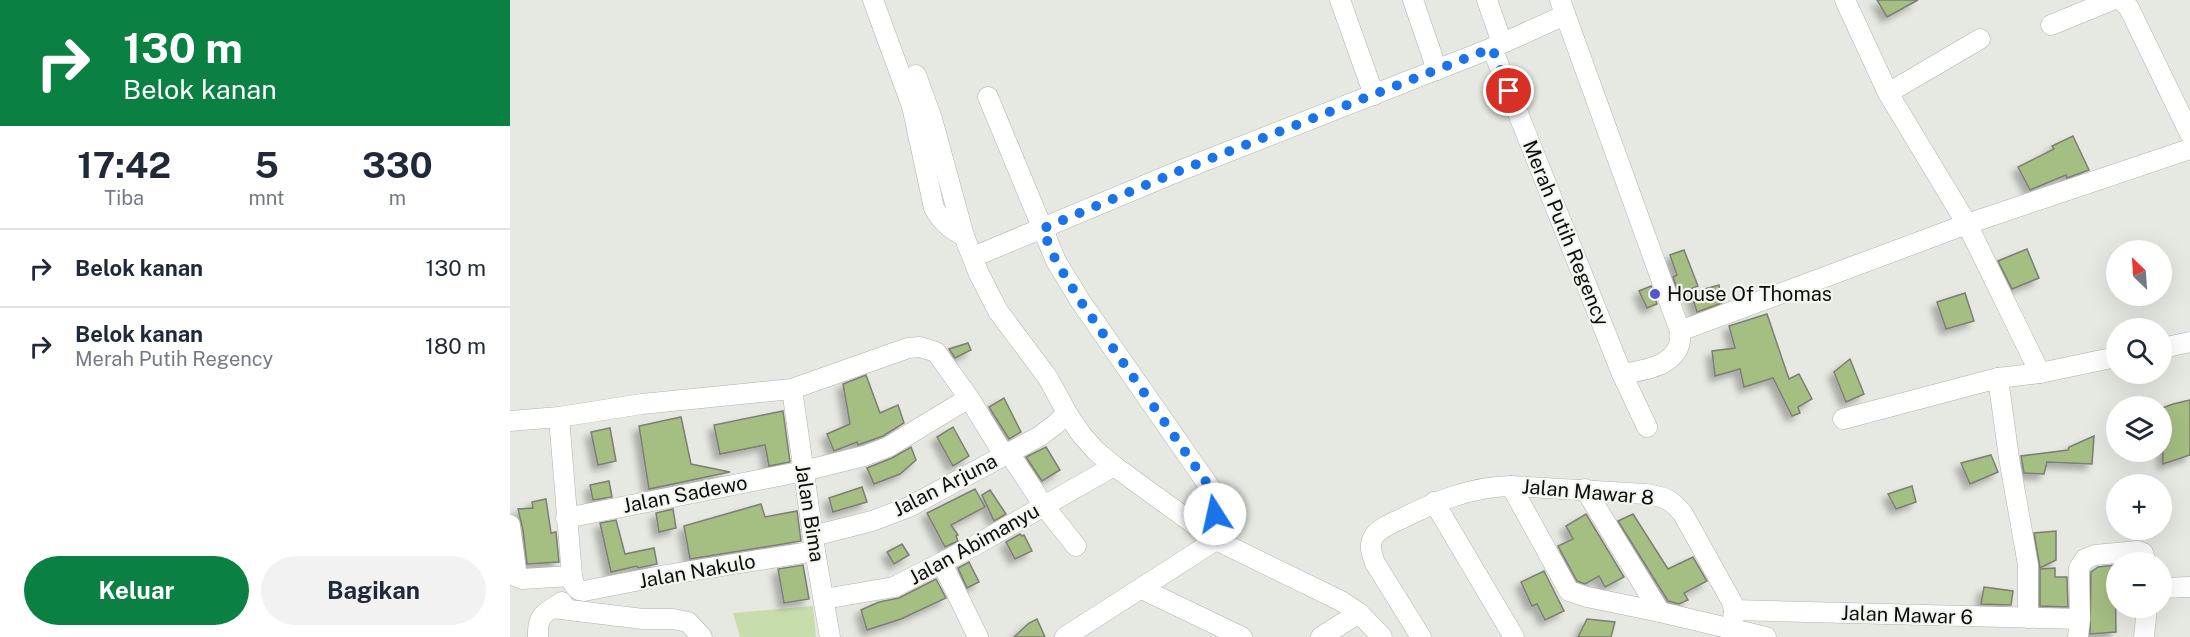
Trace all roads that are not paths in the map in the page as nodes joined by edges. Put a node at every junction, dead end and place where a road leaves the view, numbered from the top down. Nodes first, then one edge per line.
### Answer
1 (873, 0) edge
2 (1340, 0) edge
3 (1413, 0) edge
4 (1487, 0) edge
5 (1845, 0) edge
6 (2112, 0) edge
7 (2121, 0) edge
8 (1563, 8) edge
9 (2051, 25) dead end
10 (1980, 39) dead end
11 (1497, 45) junction
12 (1437, 70) junction
13 (916, 75) dead end
14 (1888, 93) junction
15 (1374, 95) junction
16 (988, 97) dead end
17 (2190, 134) edge
18 (2190, 149) edge
19 (1967, 224) junction
20 (1042, 229) junction
21 (964, 236) junction
22 (973, 257) junction
23 (1680, 331) junction
24 (2190, 342) edge
25 (2172, 346) edge
26 (2106, 359) edge
27 (2040, 373) junction
28 (1622, 374) junction
29 (1998, 378) junction
30 (792, 389) junction
31 (969, 398) junction
32 (1066, 413) junction
33 (559, 417) junction
34 (1843, 419) dead end
35 (510, 421) edge
36 (1647, 427) dead end
37 (1006, 454) junction
38 (1114, 466) junction
39 (804, 471) junction
40 (1511, 486) junction
41 (1585, 489) junction
42 (1434, 502) junction
43 (1044, 506) junction
44 (566, 518) junction
45 (510, 525) edge
46 (1211, 536) junction
47 (814, 544) junction
48 (1076, 546) dead end
49 (2106, 554) edge
50 (942, 563) junction
51 (576, 583) junction
52 (2190, 587) edge
53 (2172, 588) edge
54 (1142, 589) junction
55 (824, 599) junction
56 (553, 609) junction
57 (1359, 612) junction
58 (1660, 612) junction
59 (2028, 618) junction
60 (2145, 618) edge
61 (1733, 619) junction
62 (2079, 628) edge
63 (538, 637) edge
64 (702, 637) edge
65 (830, 637) edge
66 (978, 637) edge
67 (1065, 637) edge
68 (1242, 637) edge
69 (1321, 637) edge
70 (1382, 637) edge
71 (1421, 637) edge
72 (1514, 637) edge
73 (1766, 637) edge
74 (2144, 637) edge

1 - 21 street
2 - 15 street
3 - 12 street
4 - 11 street, Merah Putih Regency
5 - 14 street
6 - 9 street
7 - 17 street
8 - 11 street
8 - 23 street
10 - 14 street
11 - 12 street
11 - 28 street, Merah Putih Regency
12 - 15 street
13 - 21 street
14 - 19 street
15 - 20 street
16 - 20 street
18 - 19 street
19 - 23 street
19 - 27 street
20 - 22 street
20 - 46 street
21 - 22 street
22 - 32 street
23 - 28 street
24 - 25 street
26 - 27 street
27 - 29 street
28 - 36 street, Merah Putih Regency
29 - 34 street
29 - 59 street
30 - 31 street
30 - 33 street
30 - 39 street, Jalan Bima
31 - 37 street
31 - 39 street, Jalan Sadewo
32 - 37 street, Jalan Arjuna
32 - 38 street
33 - 35 street
33 - 44 street
37 - 43 street
37 - 47 street, Jalan Arjuna
38 - 43 street, Jalan Abimanyu
38 - 46 street
39 - 44 street, Jalan Sadewo
39 - 47 street, Jalan Bima
40 - 41 street, Jalan Mawar 8
40 - 42 street, Jalan Mawar 8
40 - 58 street
41 - 58 street
41 - 61 street, Jalan Mawar 8
42 - 71 street, Jalan Mawar 8
42 - 72 street
43 - 48 street
43 - 50 street, Jalan Abimanyu
44 - 51 street
45 - 51 street, Jalan Nakulo
46 - 54 street
46 - 57 street
47 - 51 street, Jalan Nakulo
47 - 55 street, Jalan Bima
49 - 62 street
50 - 55 street, Jalan Abimanyu
50 - 66 street
51 - 56 street
52 - 53 street
54 - 67 street
54 - 68 street
55 - 65 street, Jalan Bima
56 - 63 street
56 - 64 street
57 - 69 street
57 - 70 street
58 - 61 street
59 - 61 street, Jalan Mawar 6
59 - 62 street, Jalan Mawar 6
60 - 74 street
61 - 73 street

